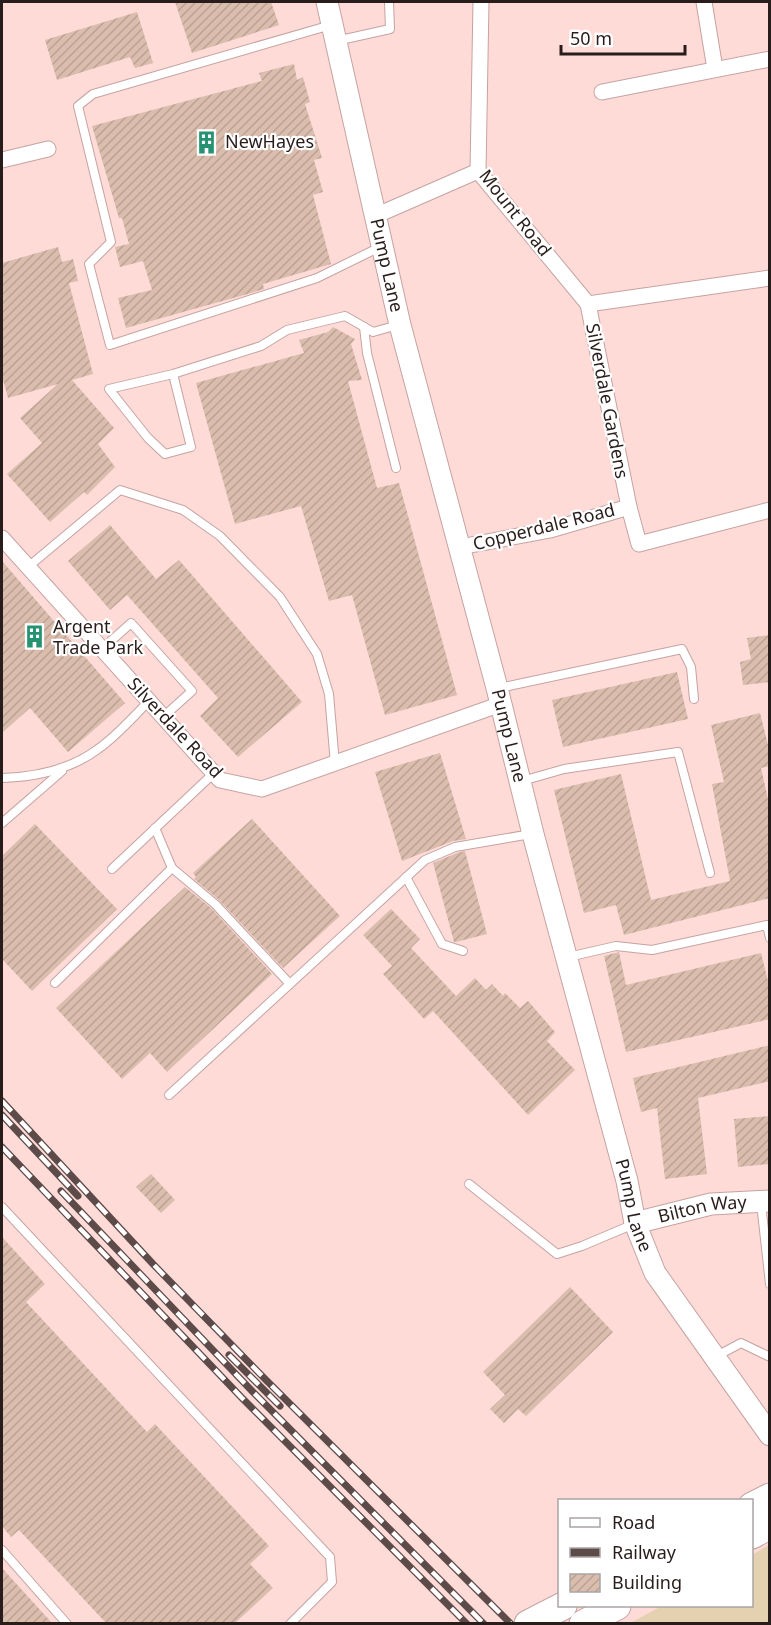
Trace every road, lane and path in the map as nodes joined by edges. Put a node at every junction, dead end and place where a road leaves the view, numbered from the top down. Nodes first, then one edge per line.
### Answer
1 (327, 2) edge
2 (389, 2) edge
3 (481, 2) edge
4 (704, 2) edge
5 (334, 33) junction
6 (770, 59) edge
7 (715, 69) junction
8 (602, 92) dead end
9 (48, 149) dead end
10 (2, 160) edge
11 (478, 171) junction
12 (375, 216) junction
13 (381, 246) junction
14 (770, 278) edge
15 (588, 304) junction
16 (400, 325) junction
17 (364, 327) junction
18 (173, 374) junction
19 (396, 468) dead end
20 (628, 507) junction
21 (770, 510) edge
22 (5, 547) edge
23 (460, 548) junction
24 (28, 567) junction
25 (102, 649) junction
26 (499, 696) junction
27 (694, 699) dead end
28 (149, 701) junction
29 (163, 717) junction
30 (335, 764) junction
31 (66, 768) junction
32 (214, 773) junction
33 (2, 778) edge
34 (520, 781) junction
35 (2, 823) edge
36 (155, 828) junction
37 (533, 834) junction
38 (172, 868) junction
39 (112, 869) dead end
40 (710, 873) dead end
41 (406, 877) junction
42 (770, 938) edge
43 (463, 951) dead end
44 (567, 957) junction
45 (55, 983) dead end
46 (290, 984) junction
47 (169, 1095) dead end
48 (469, 1184) dead end
49 (765, 1201) edge
50 (2, 1207) edge
51 (635, 1223) junction
52 (770, 1284) edge
53 (770, 1357) edge
54 (714, 1358) junction
55 (770, 1435) edge
56 (770, 1497) edge
57 (753, 1506) edge
58 (770, 1526) edge
59 (753, 1534) edge
60 (2, 1550) edge
61 (559, 1607) edge
62 (613, 1607) edge
63 (67, 1623) edge
64 (290, 1623) edge
65 (528, 1623) edge
66 (583, 1623) edge

1 - 5 street, Pump Lane
2 - 5 lane
3 - 11 street, Mount Road
4 - 7 street
5 - 12 street, Pump Lane
5 - 13 lane
6 - 7 street
7 - 8 street
9 - 10 street
11 - 12 street
11 - 15 street, Mount Road
12 - 13 street, Pump Lane
13 - 16 street, Pump Lane
14 - 15 street, Silverdale Gardens
15 - 20 street, Silverdale Gardens
16 - 17 lane
16 - 23 street, Pump Lane
17 - 18 lane
17 - 19 lane
18 - 18 lane
20 - 21 street, Silverdale Gardens
20 - 23 street, Copperdale Road
22 - 24 street, Silverdale Road
23 - 26 street, Pump Lane
24 - 25 street, Silverdale Road
24 - 30 lane
25 - 28 street, Silverdale Road
25 - 29 lane
26 - 27 lane
26 - 30 street, Silverdale Road
26 - 34 street, Pump Lane
28 - 29 street, Silverdale Road
28 - 31 lane
29 - 32 street, Silverdale Road
30 - 32 street, Silverdale Road
31 - 33 lane
31 - 35 lane
32 - 36 lane
34 - 37 street, Pump Lane
34 - 40 lane
36 - 38 lane
36 - 39 lane
37 - 41 lane
37 - 44 street, Pump Lane
38 - 45 lane
38 - 46 lane
41 - 43 lane
41 - 46 lane
42 - 44 lane
44 - 51 street, Pump Lane
46 - 47 lane
48 - 51 lane
49 - 51 street, Bilton Way
49 - 52 lane
50 - 64 lane
51 - 54 street, Pump Lane
53 - 54 lane
54 - 55 street, Pump Lane
56 - 57 highway
58 - 59 highway
60 - 63 lane
61 - 65 highway
62 - 66 highway

